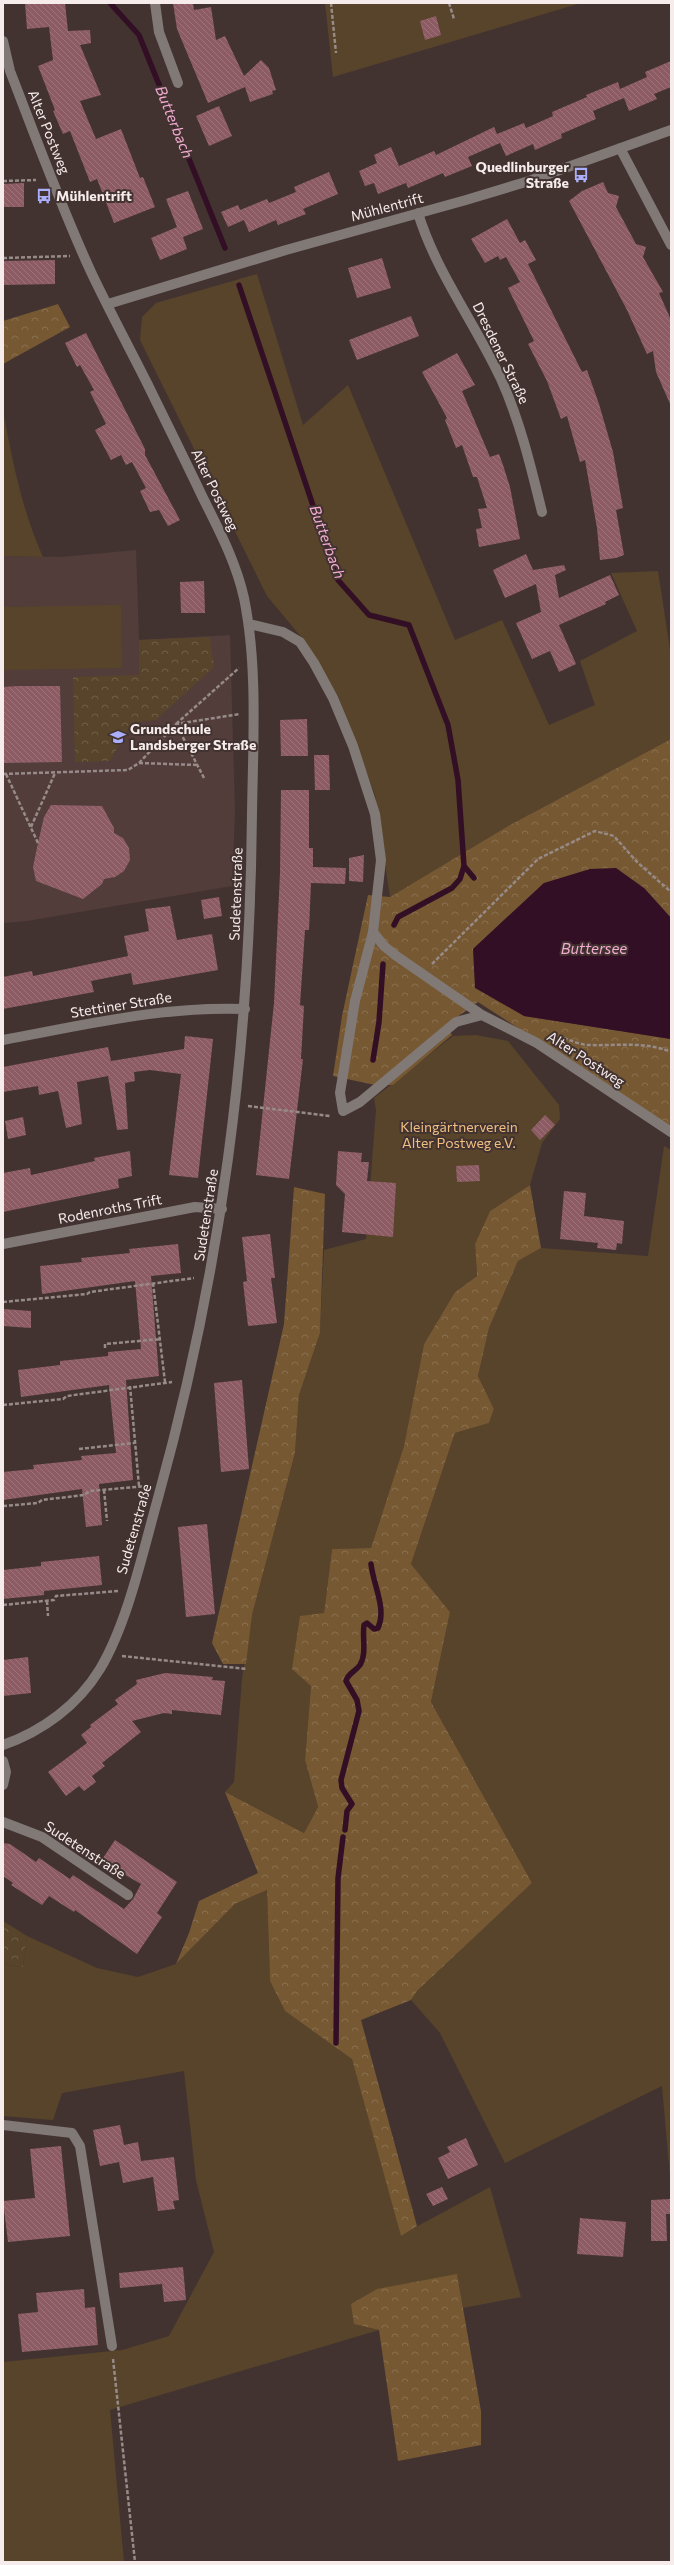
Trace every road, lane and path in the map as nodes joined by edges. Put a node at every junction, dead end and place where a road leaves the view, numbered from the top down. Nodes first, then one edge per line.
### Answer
1 (155, 3) edge
2 (331, 3) edge
3 (449, 3) edge
4 (454, 19) dead end
5 (3, 41) edge
6 (336, 53) dead end
7 (178, 83) dead end
8 (671, 130) edge
9 (620, 148) junction
10 (53, 180) junction
11 (3, 181) edge
12 (418, 213) junction
13 (671, 245) edge
14 (84, 256) junction
15 (3, 258) edge
16 (108, 304) junction
17 (542, 512) dead end
18 (248, 624) junction
19 (251, 660) junction
20 (252, 712) junction
21 (176, 724) junction
22 (139, 763) junction
23 (197, 766) junction
24 (55, 772) junction
25 (4, 774) edge
26 (204, 778) dead end
27 (31, 827) junction
28 (38, 843) dead end
29 (671, 892) edge
30 (373, 932) junction
31 (422, 974) junction
32 (245, 1009) junction
33 (482, 1015) junction
34 (3, 1040) edge
35 (537, 1043) junction
36 (671, 1052) edge
37 (236, 1104) junction
38 (343, 1111) junction
39 (671, 1132) edge
40 (222, 1209) junction
41 (3, 1244) edge
42 (211, 1276) junction
43 (154, 1283) junction
44 (3, 1302) edge
45 (161, 1339) junction
46 (105, 1348) dead end
47 (189, 1380) junction
48 (165, 1382) junction
49 (130, 1386) junction
50 (3, 1405) edge
51 (134, 1443) junction
52 (79, 1449) dead end
53 (162, 1485) junction
54 (138, 1486) junction
55 (104, 1490) junction
56 (3, 1506) edge
57 (107, 1521) dead end
58 (130, 1593) junction
59 (47, 1600) junction
60 (3, 1605) edge
61 (48, 1616) dead end
62 (109, 1652) junction
63 (247, 1669) dead end
64 (3, 1745) edge
65 (3, 1761) edge
66 (3, 1785) edge
67 (3, 1822) edge
68 (128, 1895) dead end
69 (3, 2124) edge
70 (112, 2346) joint
71 (135, 2562) edge

1 - 7 street
2 - 6 path
3 - 4 path
5 - 10 street, Alter Postweg
8 - 9 street, Mühlentrift
9 - 12 street, Mühlentrift
9 - 13 street
10 - 11 path
10 - 14 street, Alter Postweg
12 - 16 street, Mühlentrift
12 - 17 street, Dresdener Straße
14 - 15 path
14 - 16 street, Alter Postweg
16 - 18 street, Alter Postweg
18 - 19 street, Sudetenstraße
18 - 30 street
19 - 20 street, Sudetenstraße
19 - 21 path
20 - 21 path
20 - 32 street, Sudetenstraße
21 - 22 path
21 - 23 path
22 - 23 path
22 - 24 path
23 - 26 path
24 - 25 path
24 - 27 path
25 - 27 path
27 - 28 path
29 - 31 path
30 - 31 street, Alter Postweg
30 - 38 street
31 - 33 street, Alter Postweg
32 - 34 street, Stettiner Straße
32 - 37 street, Sudetenstraße
33 - 35 street, Alter Postweg
33 - 38 street
35 - 36 path
35 - 39 street, Alter Postweg
37 - 38 path
37 - 40 street, Sudetenstraße
40 - 41 street, Rodenroths Trift
40 - 42 street, Sudetenstraße
42 - 43 path
42 - 47 street, Sudetenstraße
43 - 44 path
43 - 45 path
45 - 46 path
45 - 48 path
47 - 48 path
47 - 53 street, Sudetenstraße
48 - 49 path
49 - 50 path
49 - 51 path
51 - 52 path
51 - 54 path
53 - 54 path
53 - 58 street, Sudetenstraße
54 - 55 path
55 - 56 path
55 - 57 path
58 - 59 path
58 - 62 street, Sudetenstraße
59 - 60 path
59 - 61 path
62 - 63 path
62 - 64 street, Sudetenstraße
65 - 66 street
67 - 68 street, Sudetenstraße
69 - 70 street
70 - 71 path

